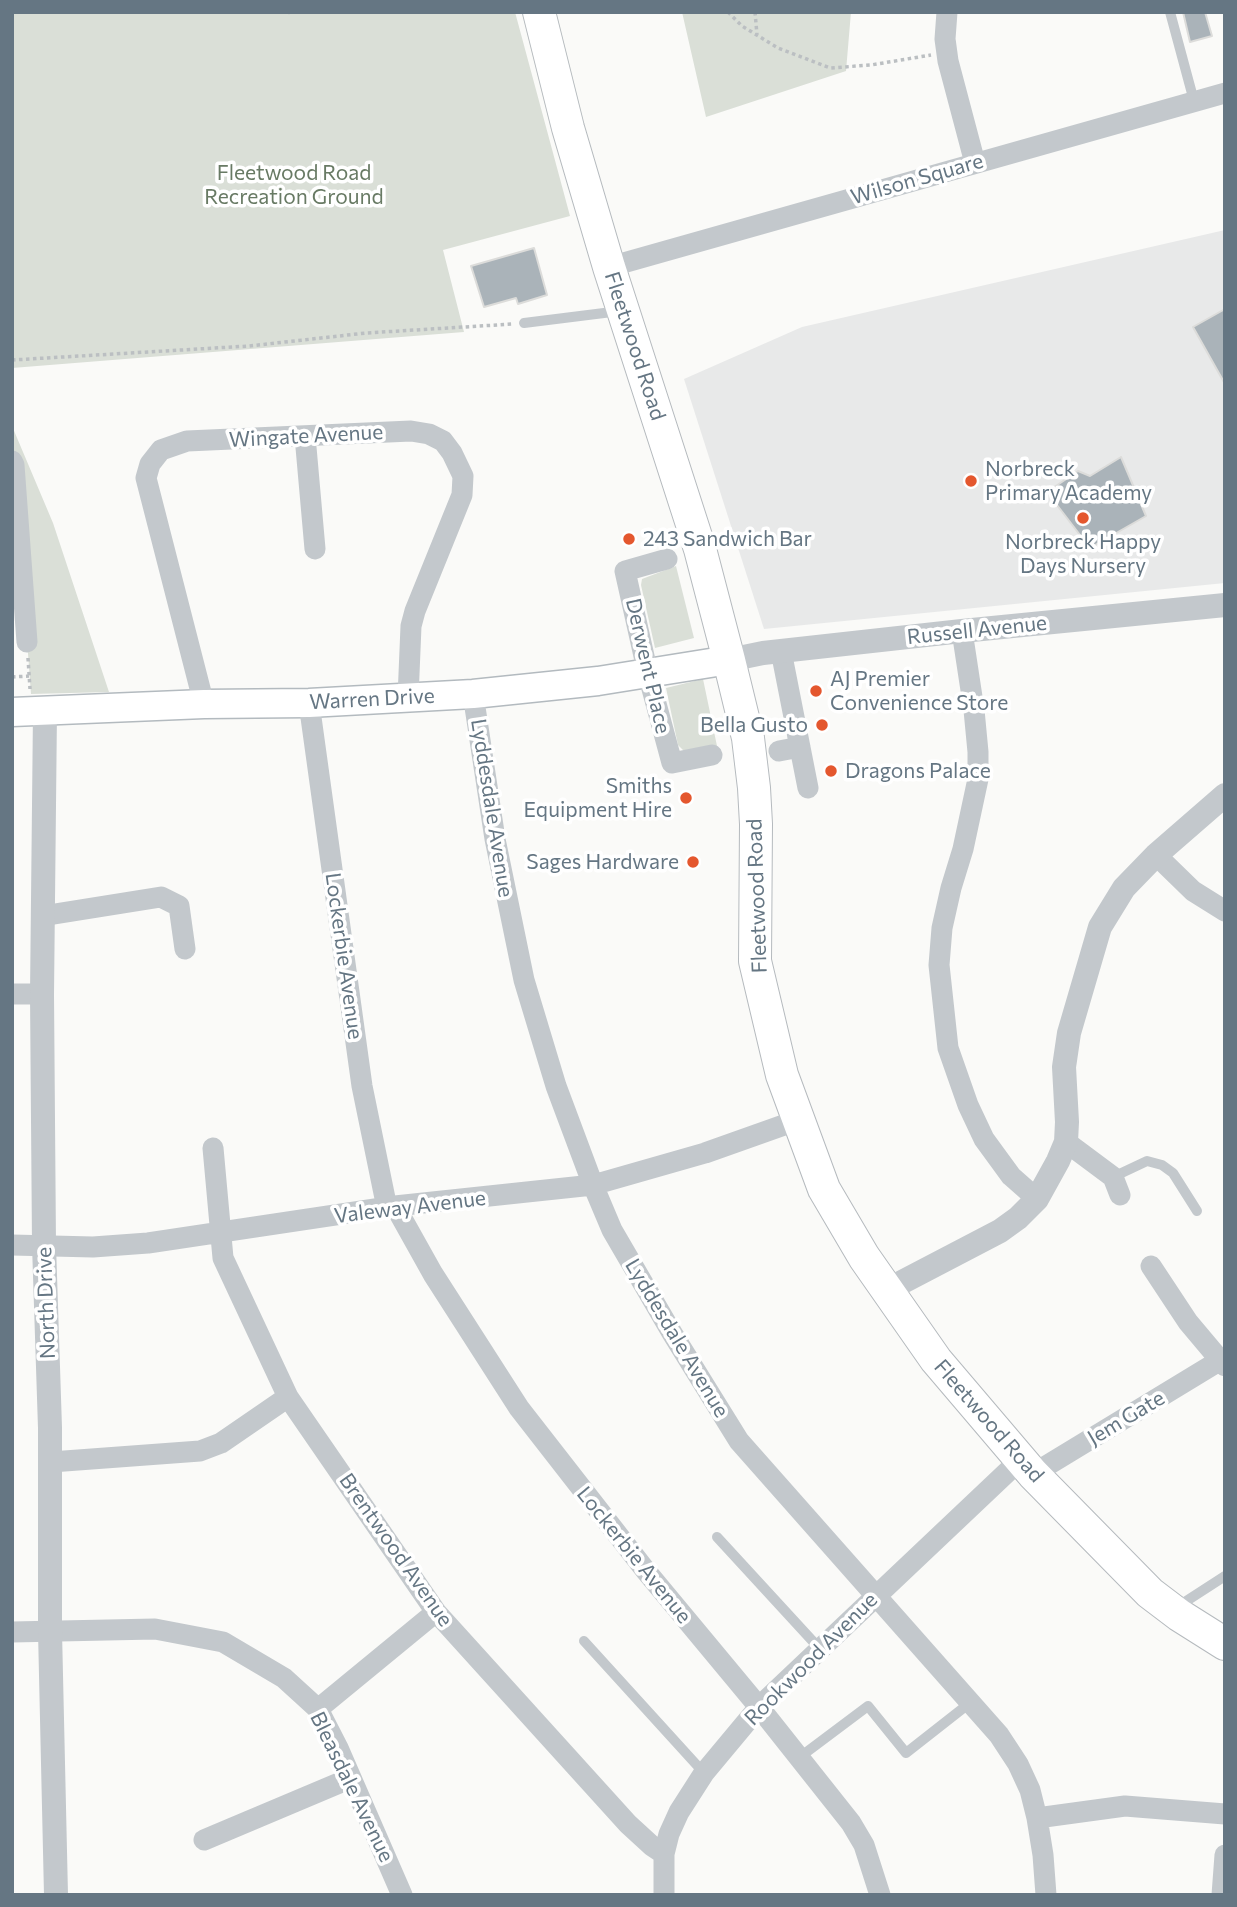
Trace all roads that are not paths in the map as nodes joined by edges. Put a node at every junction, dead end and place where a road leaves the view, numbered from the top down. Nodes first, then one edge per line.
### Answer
1 (539, 12) edge
2 (947, 12) edge
3 (1171, 12) edge
4 (1225, 93) edge
5 (1194, 101) junction
6 (975, 163) junction
7 (609, 267) junction
8 (622, 311) junction
9 (524, 323) road end
10 (305, 436) junction
11 (12, 461) edge
12 (15, 520) edge
13 (315, 549) dead end
14 (667, 559) dead end
15 (1225, 605) edge
16 (962, 631) junction
17 (27, 642) road end
18 (781, 651) junction
19 (729, 660) junction
20 (648, 674) junction
21 (473, 694) junction
22 (408, 698) junction
23 (309, 703) junction
24 (204, 704) junction
25 (30, 712) edge
26 (712, 755) dead end
27 (808, 788) dead end
28 (1225, 795) edge
29 (1156, 855) junction
30 (1225, 911) edge
31 (42, 916) junction
32 (185, 949) dead end
33 (12, 994) edge
34 (42, 994) junction
35 (798, 1120) junction
36 (1066, 1142) junction
37 (213, 1148) dead end
38 (593, 1185) junction
39 (1116, 1186) joint
40 (1037, 1199) junction
41 (391, 1207) junction
42 (1198, 1211) dead end
43 (220, 1234) junction
44 (12, 1245) edge
45 (44, 1245) junction
46 (1151, 1266) dead end
47 (887, 1290) junction
48 (1222, 1364) edge
49 (288, 1397) junction
50 (51, 1462) junction
51 (1027, 1466) junction
52 (717, 1537) dead end
53 (1225, 1576) edge
54 (876, 1594) junction
55 (1172, 1610) junction
56 (436, 1612) junction
57 (50, 1631) junction
58 (12, 1632) edge
59 (584, 1641) dead end
60 (1225, 1644) edge
61 (819, 1648) junction
62 (971, 1702) junction
63 (759, 1707) junction
64 (318, 1709) junction
65 (800, 1757) junction
66 (704, 1773) junction
67 (351, 1777) junction
68 (1225, 1814) edge
69 (1037, 1818) junction
70 (204, 1839) dead end
71 (664, 1854) junction
72 (1225, 1856) edge
73 (56, 1895) edge
74 (402, 1895) edge
75 (664, 1895) edge
76 (880, 1895) edge
77 (1046, 1895) edge
78 (1222, 1895) edge

1 - 7 main road, Fleetwood Road
2 - 6 street
3 - 5 lane
4 - 5 street, Wilson Square
5 - 6 street, Wilson Square
6 - 7 street, Wilson Square
7 - 8 main road, Fleetwood Road
8 - 9 lane
8 - 19 main road, Fleetwood Road
10 - 13 street
10 - 22 street, Wingate Avenue
10 - 24 street, Wingate Avenue
11 - 12 street
12 - 17 street
14 - 20 street, Derwent Place
15 - 16 street, Russell Avenue
16 - 18 street, Russell Avenue
16 - 40 street
18 - 19 street, Russell Avenue
18 - 27 street
19 - 20 main road, Warren Drive
19 - 35 main road, Fleetwood Road
20 - 21 main road, Warren Drive
20 - 26 street, Derwent Place
21 - 22 main road, Warren Drive
21 - 38 street, Lyddesdale Avenue
22 - 23 main road, Warren Drive
23 - 24 main road, Warren Drive
23 - 41 street, Lockerbie Avenue
24 - 25 main road, Warren Drive
25 - 31 street, North Drive
28 - 29 street
29 - 30 street
29 - 36 street
31 - 32 street
31 - 34 street, North Drive
33 - 34 street
34 - 45 street, North Drive
35 - 38 street, Valeway Avenue
35 - 47 main road, Fleetwood Road
36 - 39 street
36 - 40 street
37 - 43 street, Brentwood Avenue
38 - 41 street, Valeway Avenue
38 - 54 street, Lyddesdale Avenue
39 - 42 lane
40 - 47 street
41 - 43 street, Valeway Avenue
41 - 63 street, Lockerbie Avenue
43 - 45 street, Valeway Avenue
43 - 49 street, Brentwood Avenue
44 - 45 street, Valeway Avenue
45 - 50 street, North Drive
46 - 48 street
47 - 51 main road, Fleetwood Road
48 - 51 street, Jem Gate
49 - 50 street
49 - 56 street, Brentwood Avenue
50 - 57 street, North Drive
51 - 54 street, Rookwood Avenue
51 - 55 main road, Fleetwood Road
52 - 61 lane
53 - 55 lane
54 - 61 street, Rookwood Avenue
54 - 62 street, Lyddesdale Avenue
55 - 60 main road, Fleetwood Road
56 - 64 street
56 - 71 street, Brentwood Avenue
57 - 58 street, Bleasdale Avenue
57 - 64 street, Bleasdale Avenue
57 - 73 street, North Drive
59 - 66 lane
61 - 63 street, Rookwood Avenue
62 - 65 lane
62 - 69 street, Lyddesdale Avenue
63 - 65 street, Lockerbie Avenue
63 - 66 street, Rookwood Avenue
64 - 67 street, Bleasdale Avenue
65 - 76 street, Lockerbie Avenue
66 - 71 street, Rookwood Avenue
67 - 70 street
67 - 74 street, Bleasdale Avenue
68 - 69 street
69 - 77 street, Lyddesdale Avenue
71 - 75 street, Rookwood Avenue
72 - 78 street

